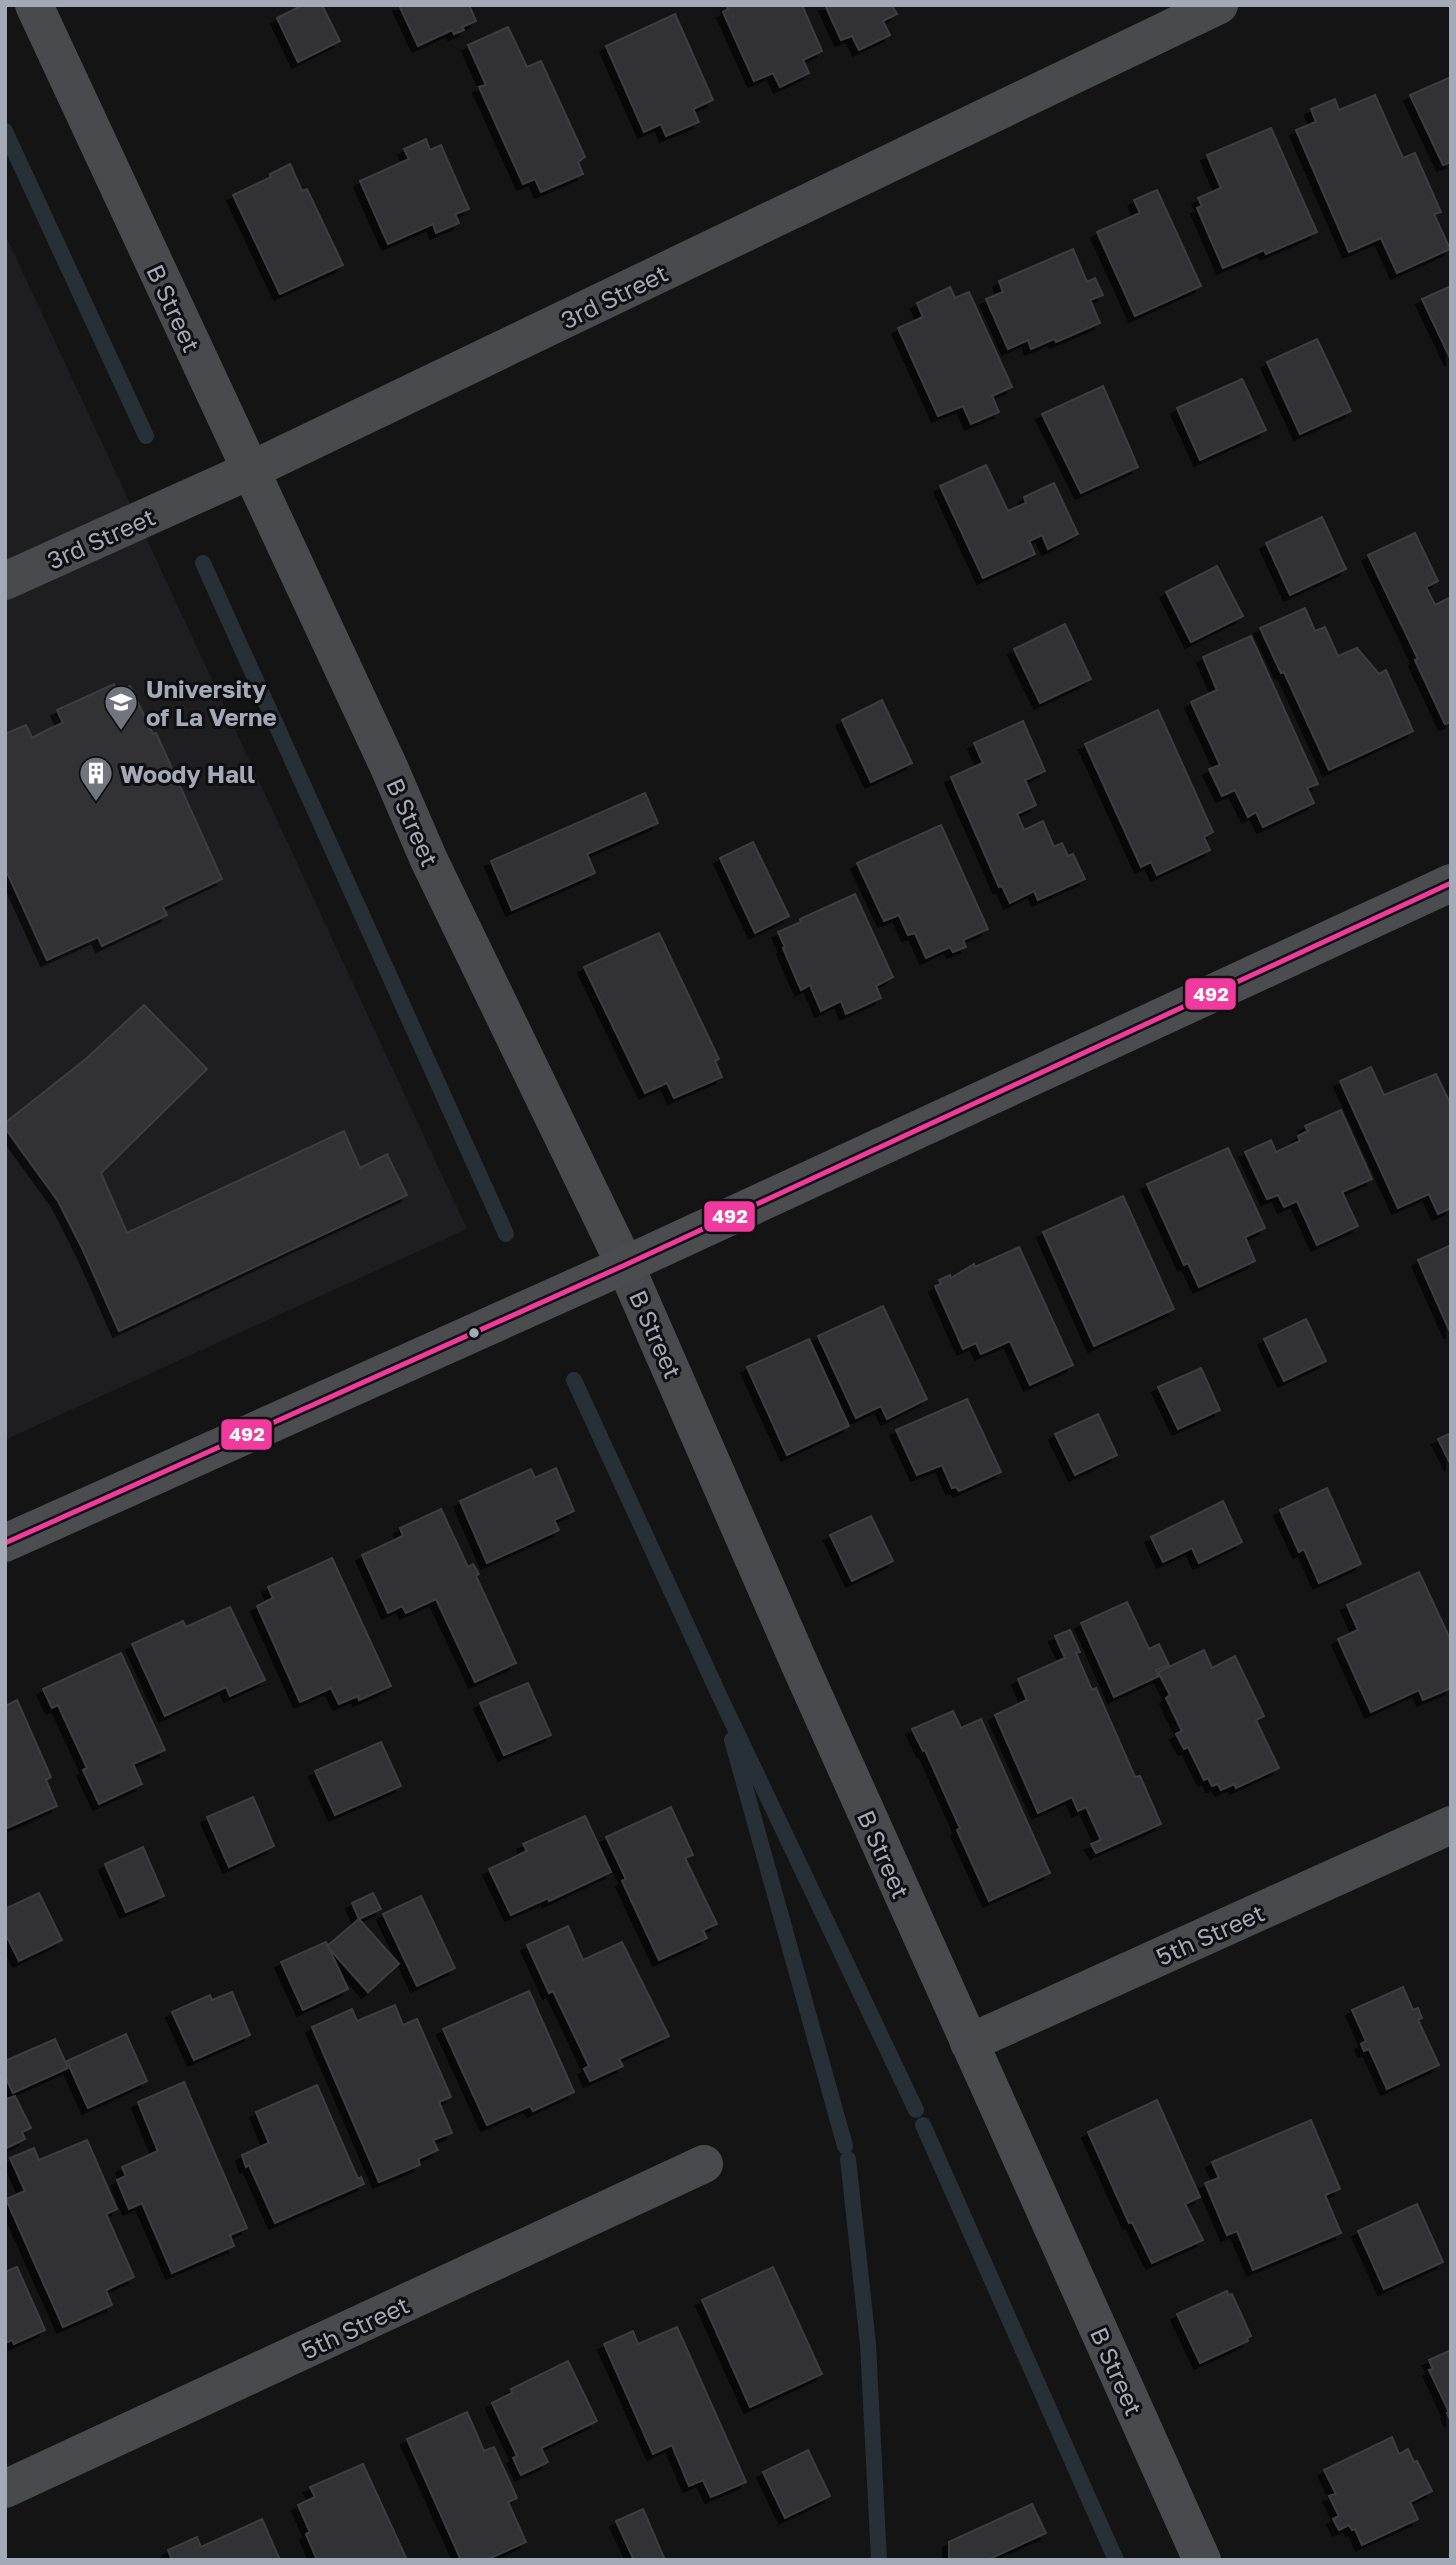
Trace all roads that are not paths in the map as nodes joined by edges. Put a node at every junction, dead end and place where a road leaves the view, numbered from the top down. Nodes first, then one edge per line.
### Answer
1 (34, 5) edge
2 (1219, 5) edge
3 (251, 470) junction
4 (5, 581) edge
5 (1451, 883) edge
6 (625, 1265) junction
7 (5, 1543) edge
8 (1451, 1825) edge
9 (969, 2043) junction
10 (704, 2164) dead end
11 (5, 2489) edge
12 (1202, 2560) edge

1 - 3 street, B Street
2 - 3 street, 3rd Street
3 - 4 street, 3rd Street
3 - 6 street, B Street
5 - 6 main road
6 - 7 main road
6 - 9 street, B Street
8 - 9 street, 5th Street
9 - 12 street, B Street
10 - 11 street, 5th Street

